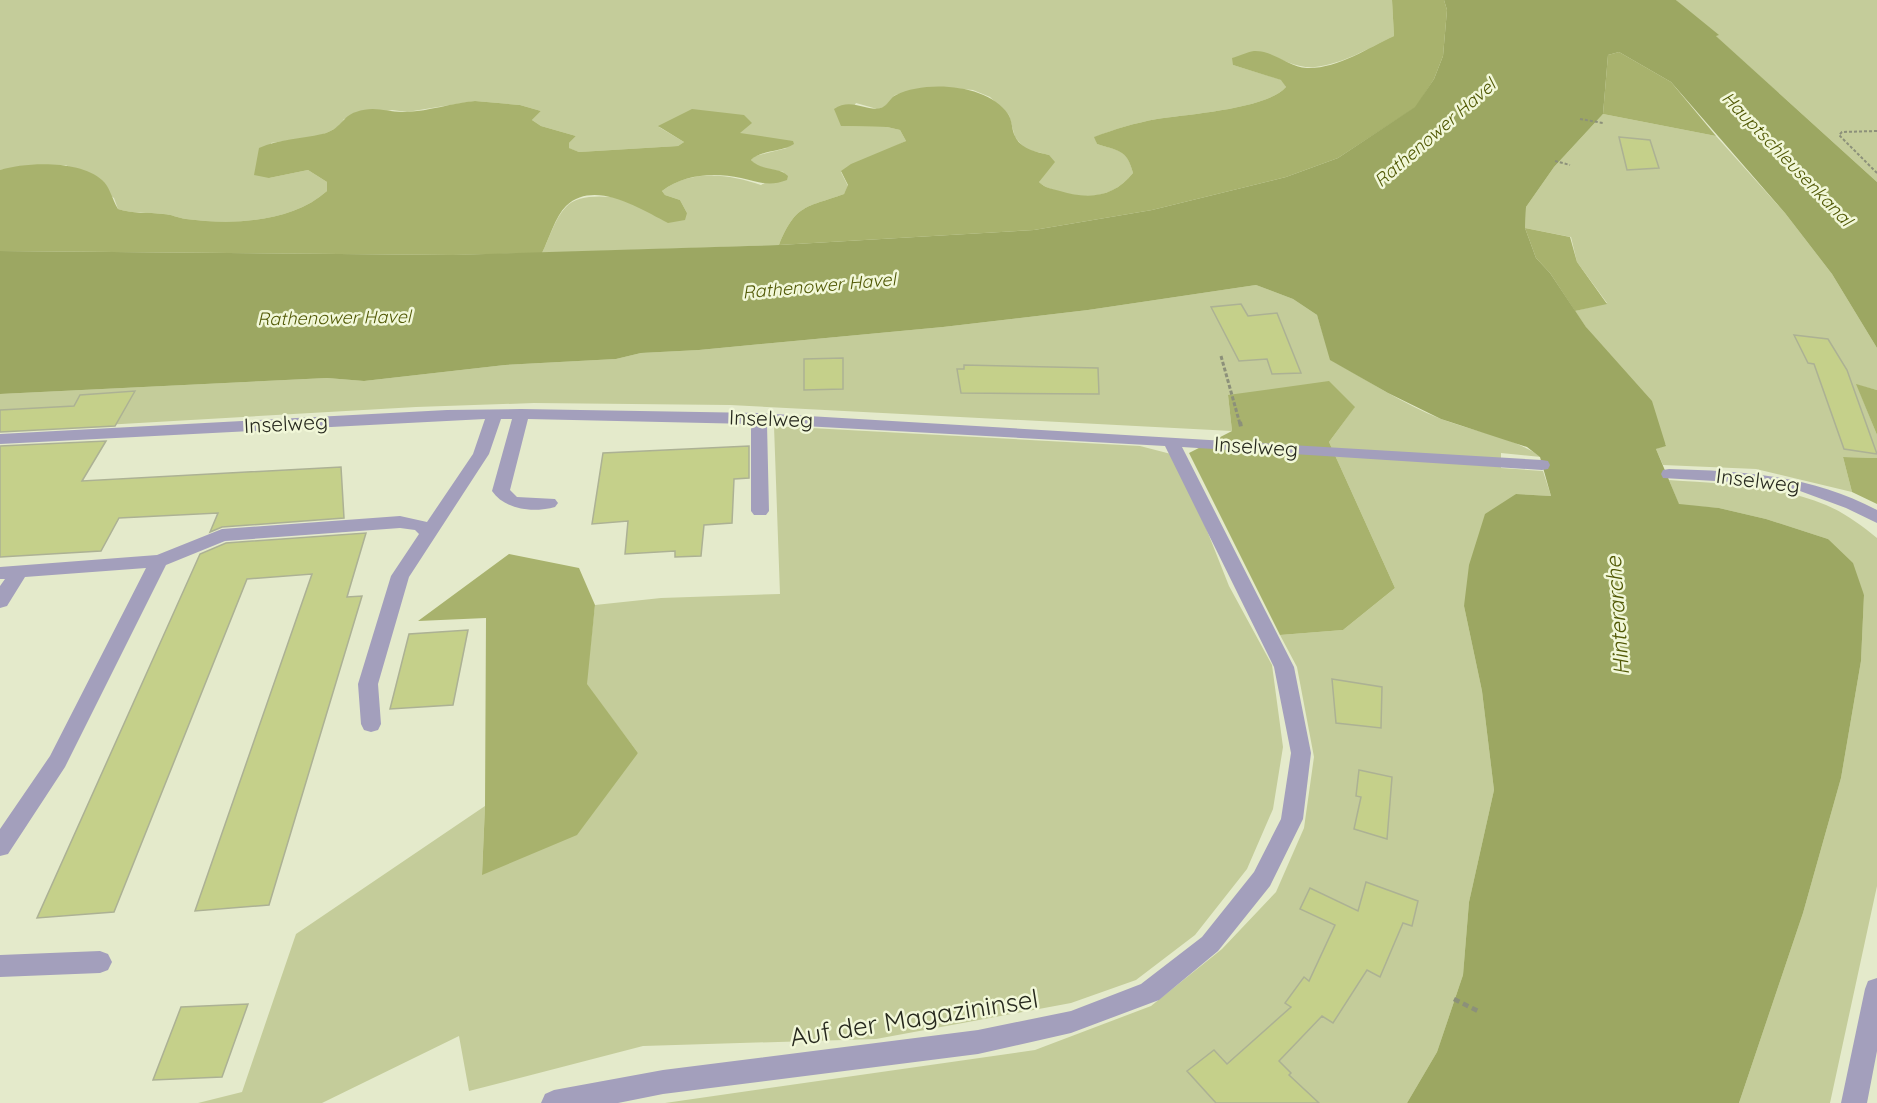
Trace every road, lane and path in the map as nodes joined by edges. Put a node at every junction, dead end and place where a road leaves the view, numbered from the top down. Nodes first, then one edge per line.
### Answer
1 (1580, 119) dead end
2 (1603, 123) dead end
3 (1877, 131) edge
4 (1555, 161) dead end
5 (1570, 165) dead end
6 (1877, 173) edge
7 (1221, 356) dead end
8 (495, 414) junction
9 (521, 414) junction
10 (759, 418) junction
11 (0, 439) edge
12 (1172, 441) junction
13 (1246, 446) junction
14 (1542, 465) dead end
15 (1669, 474) dead end
16 (549, 503) dead end
17 (760, 511) dead end
18 (1877, 517) edge
19 (427, 532) junction
20 (159, 561) junction
21 (19, 572) junction
22 (0, 573) edge
23 (0, 601) edge
24 (371, 724) dead end
25 (0, 847) edge
26 (100, 963) dead end
27 (0, 966) edge
28 (1877, 989) edge
29 (1454, 999) dead end
30 (1480, 1012) dead end
31 (554, 1103) edge
32 (1854, 1103) edge

1 - 2 path
3 - 6 path
4 - 5 path
7 - 13 path
8 - 9 street, Inselweg
8 - 11 street, Inselweg
8 - 19 street
9 - 10 street, Inselweg
9 - 16 street
10 - 12 street, Inselweg
10 - 17 street
12 - 13 street, Inselweg
12 - 31 street, Auf der Magazininsel
13 - 14 street, Inselweg
15 - 18 street, Inselweg
19 - 20 street
19 - 24 street
20 - 21 street
20 - 25 street
21 - 22 street
21 - 23 street
26 - 27 street
28 - 32 street
29 - 30 path

